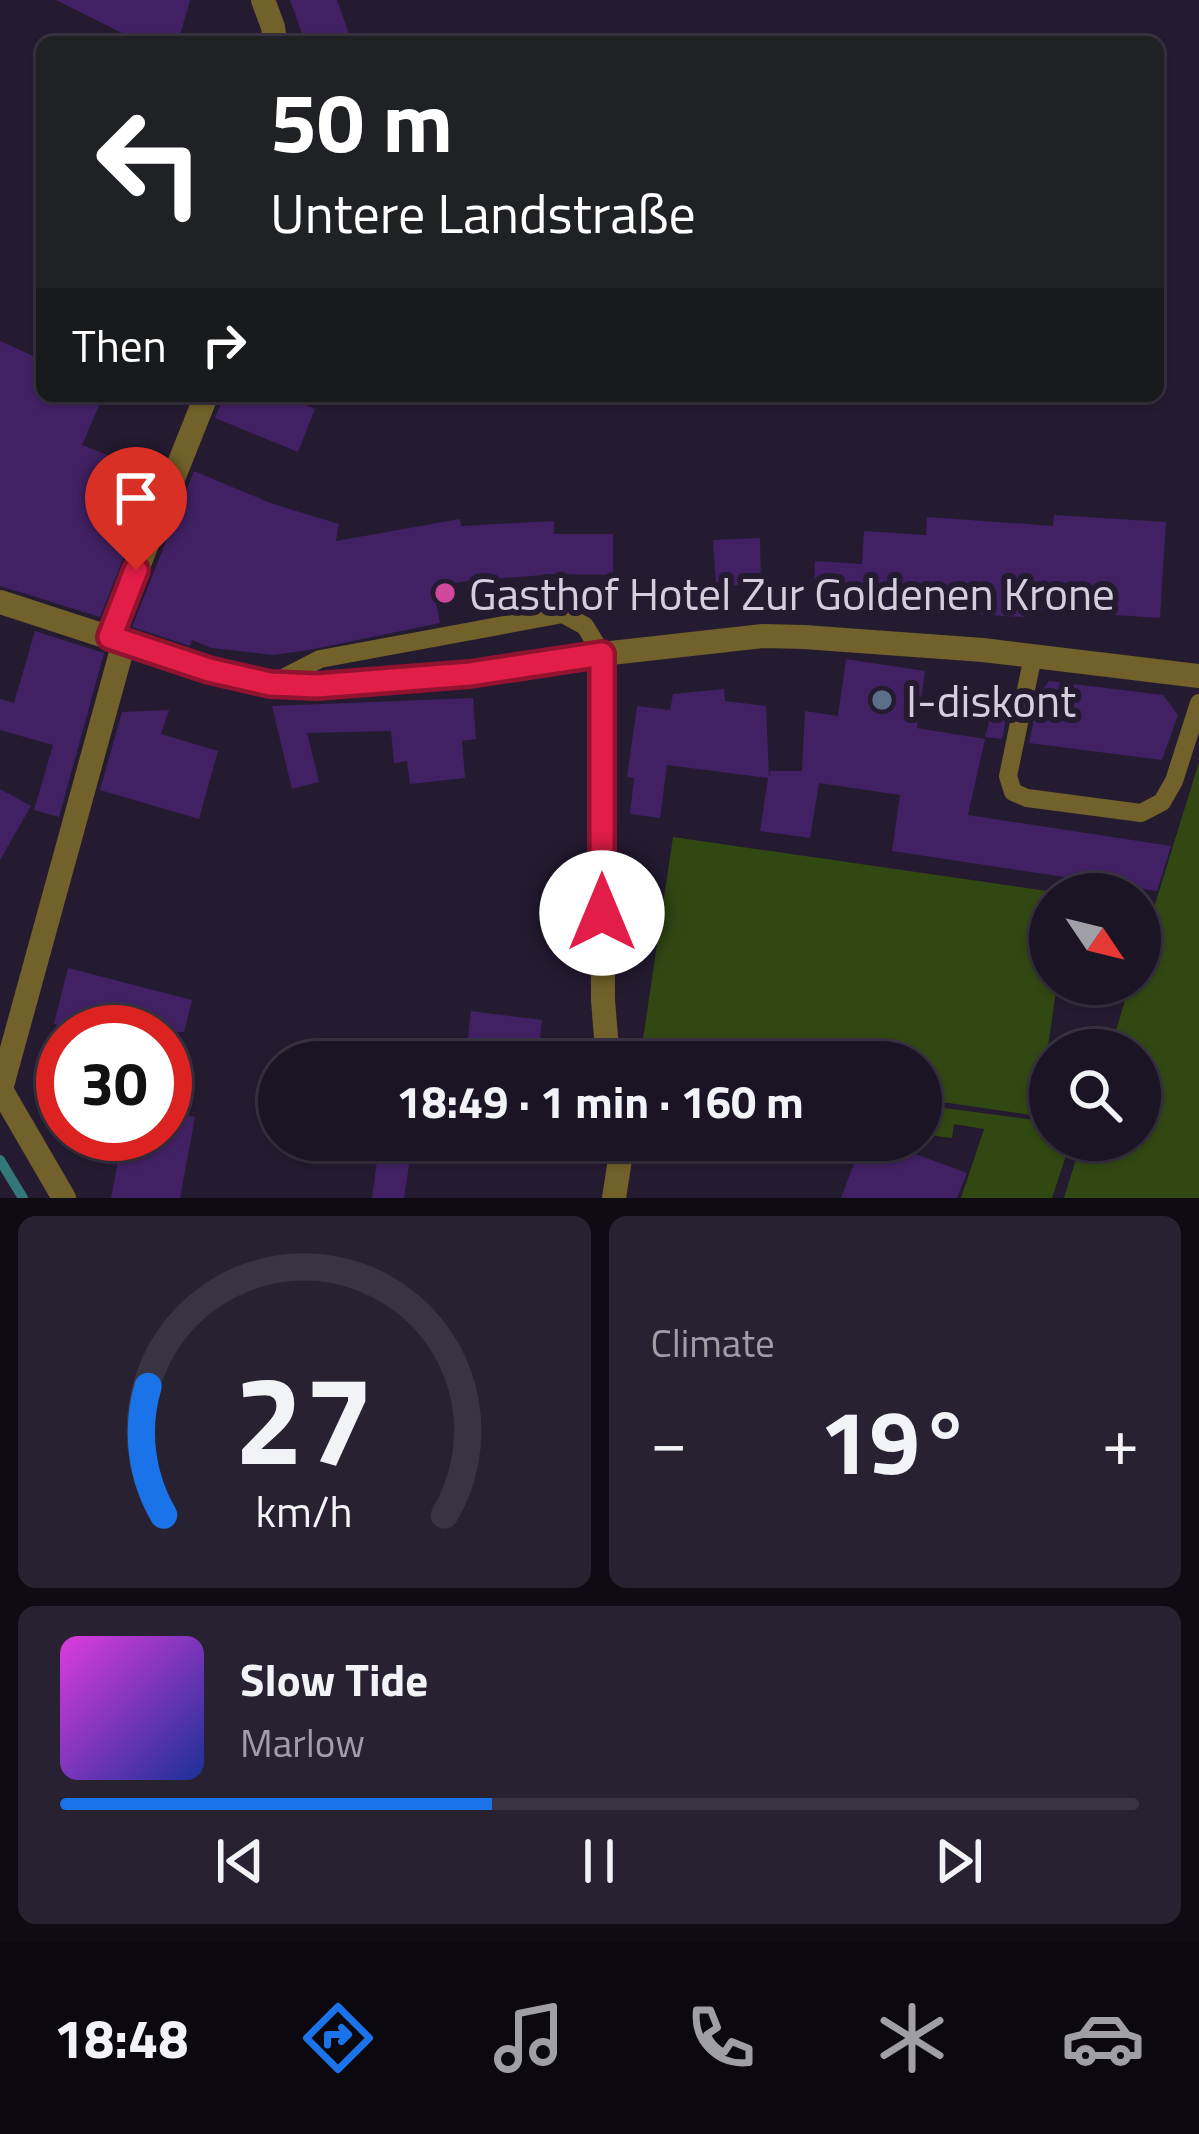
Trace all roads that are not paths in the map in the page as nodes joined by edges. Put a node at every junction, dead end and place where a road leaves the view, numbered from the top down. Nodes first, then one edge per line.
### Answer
1 (263, 0) edge
2 (274, 36) edge
3 (204, 402) edge
4 (0, 602) edge
5 (117, 639) junction
6 (602, 654) junction
7 (1033, 656) junction
8 (1199, 676) edge
9 (270, 684) junction
10 (1199, 703) edge
11 (606, 1041) edge
12 (0, 1088) edge
13 (620, 1161) edge
14 (64, 1198) edge
15 (614, 1198) edge

1 - 2 street
3 - 5 street
4 - 5 street
5 - 9 street
5 - 12 street
6 - 7 street
6 - 9 street
6 - 9 lane
6 - 11 street
7 - 8 street
7 - 10 lane
12 - 14 street
13 - 15 street

